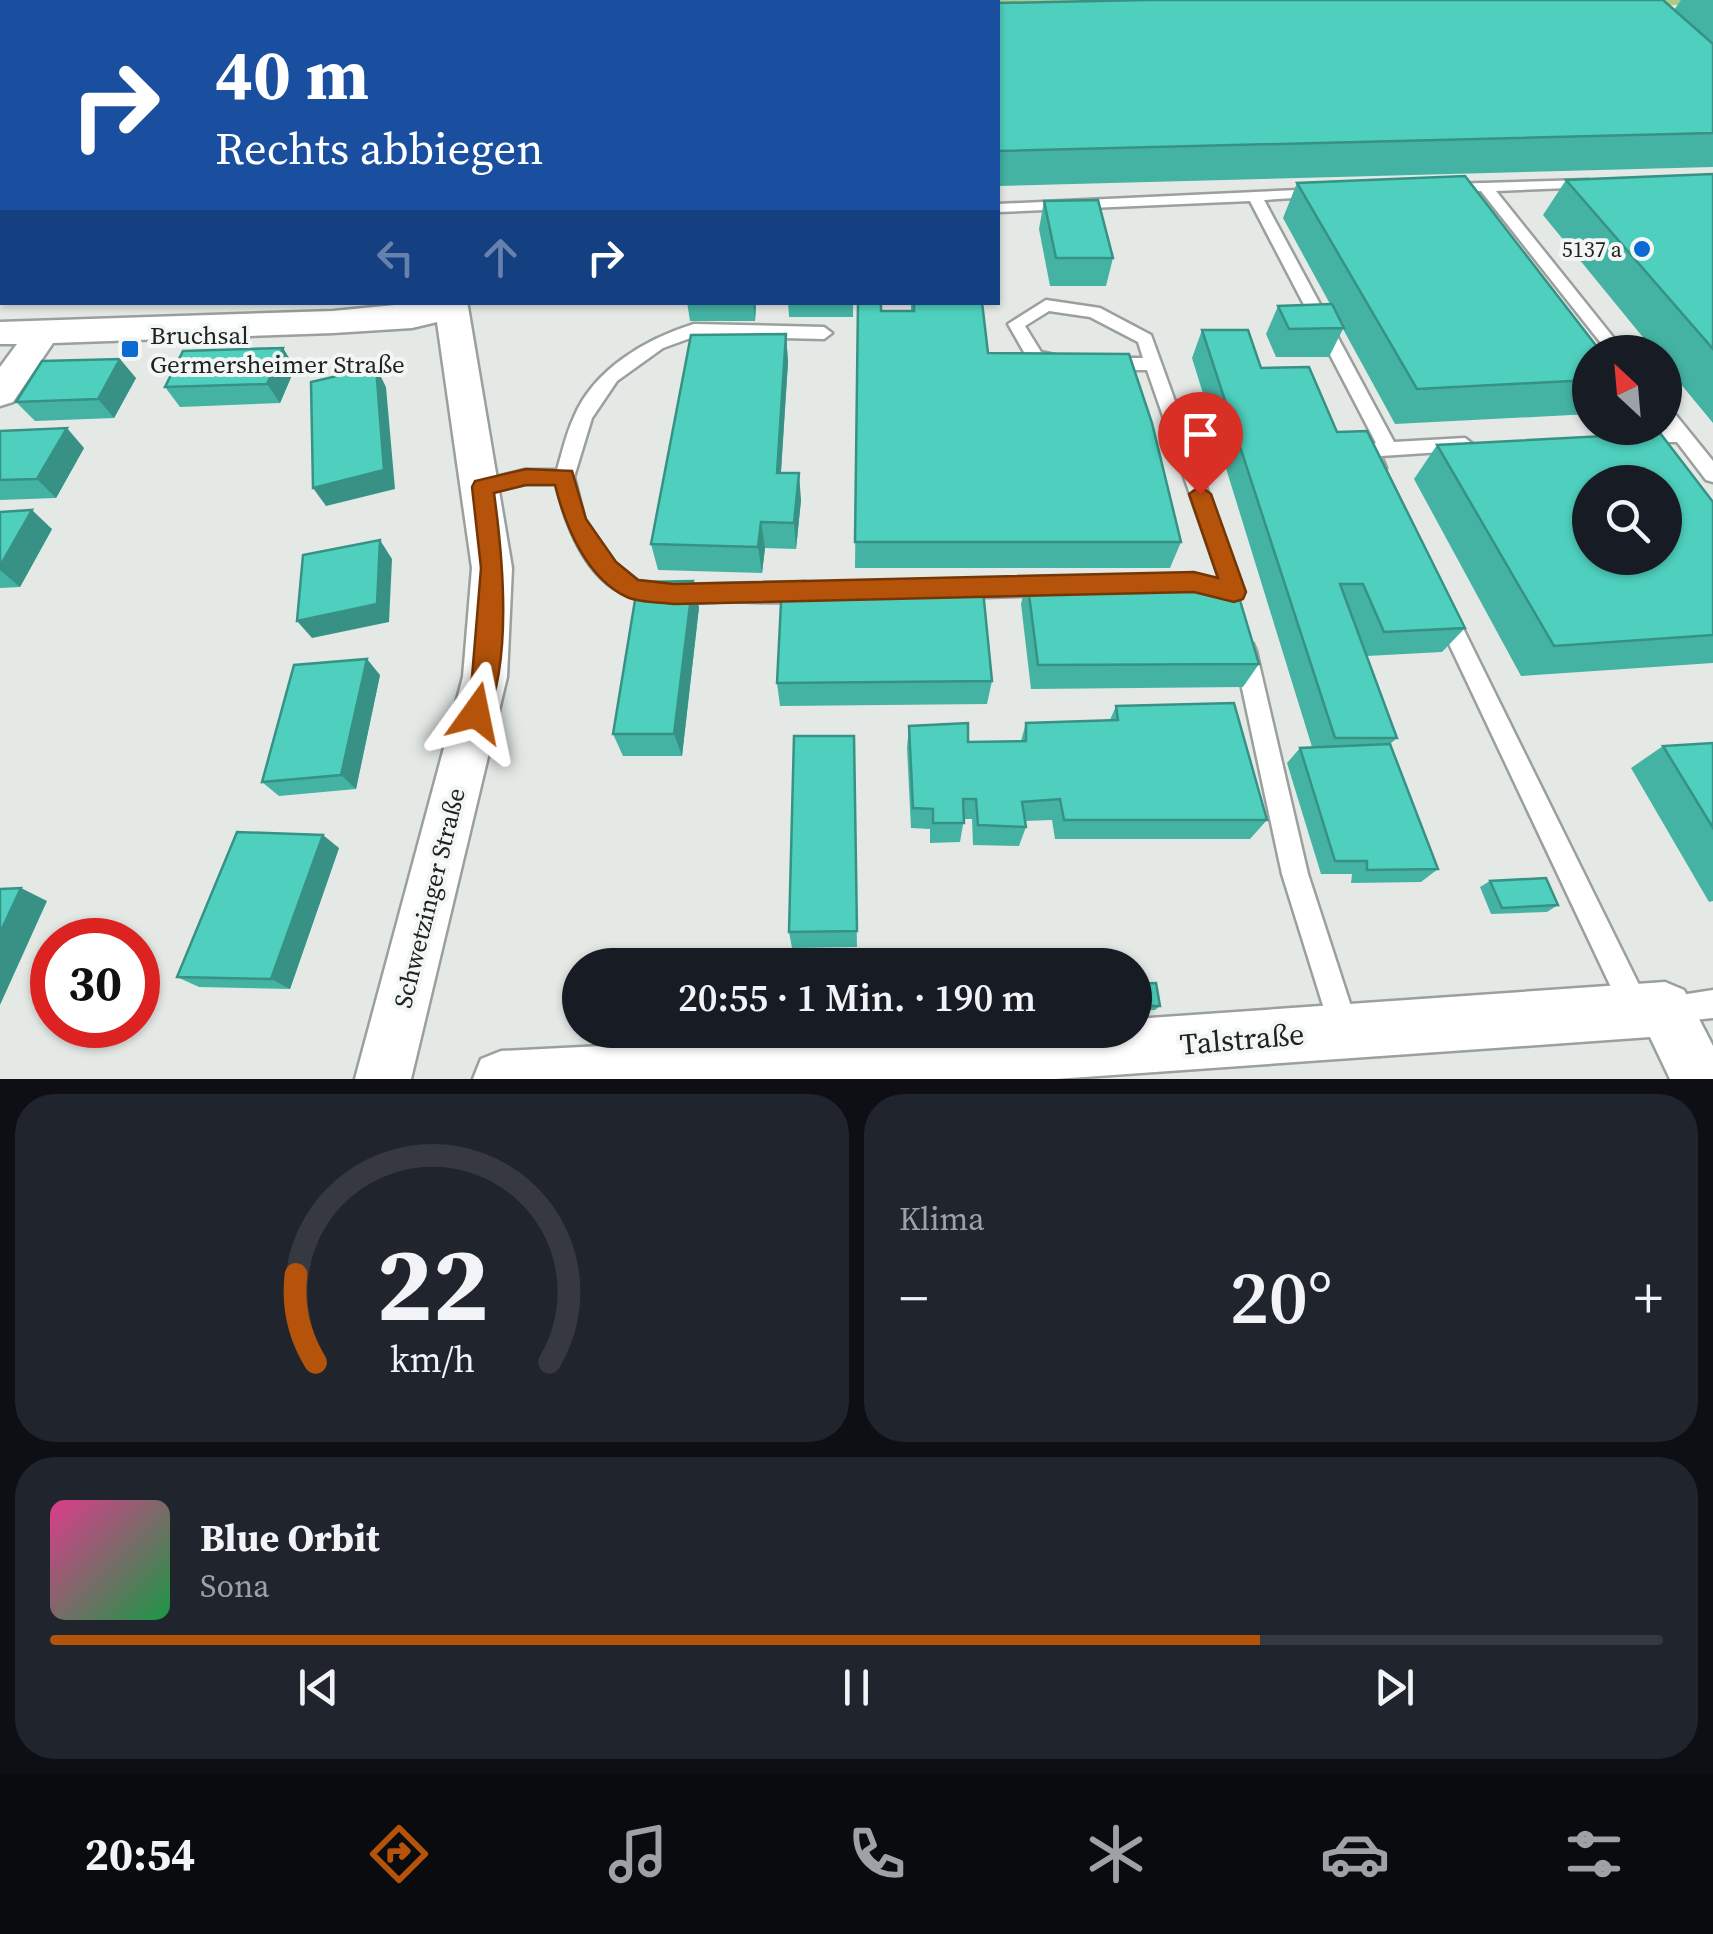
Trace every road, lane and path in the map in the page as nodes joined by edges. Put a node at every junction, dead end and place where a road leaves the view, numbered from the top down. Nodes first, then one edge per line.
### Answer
1 (1599, 183) edge
2 (1485, 187) junction
3 (1427, 189) edge
4 (1331, 192) edge
5 (1254, 195) junction
6 (1000, 208) edge
7 (452, 305) edge
8 (42, 332) junction
9 (0, 333) edge
10 (824, 333) dead end
11 (1603, 335) edge
12 (1154, 364) junction
13 (0, 393) edge
14 (1682, 436) edge
15 (1486, 444) edge
16 (1389, 448) junction
17 (1713, 475) edge
18 (564, 477) junction
19 (1386, 486) edge
20 (483, 487) junction
21 (1075, 586) edge
22 (1207, 586) edge
23 (939, 589) edge
24 (826, 591) edge
25 (1437, 594) edge
26 (1238, 611) junction
27 (1672, 1009) edge
28 (1344, 1030) junction
29 (383, 1079) edge
30 (501, 1079) edge
31 (1700, 1079) edge

1 - 2 lane
2 - 3 lane
2 - 11 lane
4 - 5 lane
5 - 6 lane
5 - 16 lane
7 - 8 street
7 - 20 street, Schwetzinger Straße
8 - 9 street
8 - 13 street
10 - 18 lane
12 - 12 lane
12 - 26 lane
14 - 17 lane
15 - 16 lane
16 - 19 lane
18 - 20 lane
18 - 24 lane
20 - 29 street, Schwetzinger Straße
21 - 23 lane
22 - 26 lane
25 - 27 lane
26 - 28 lane
27 - 28 street, Talstraße
27 - 31 street
28 - 30 street, Talstraße

